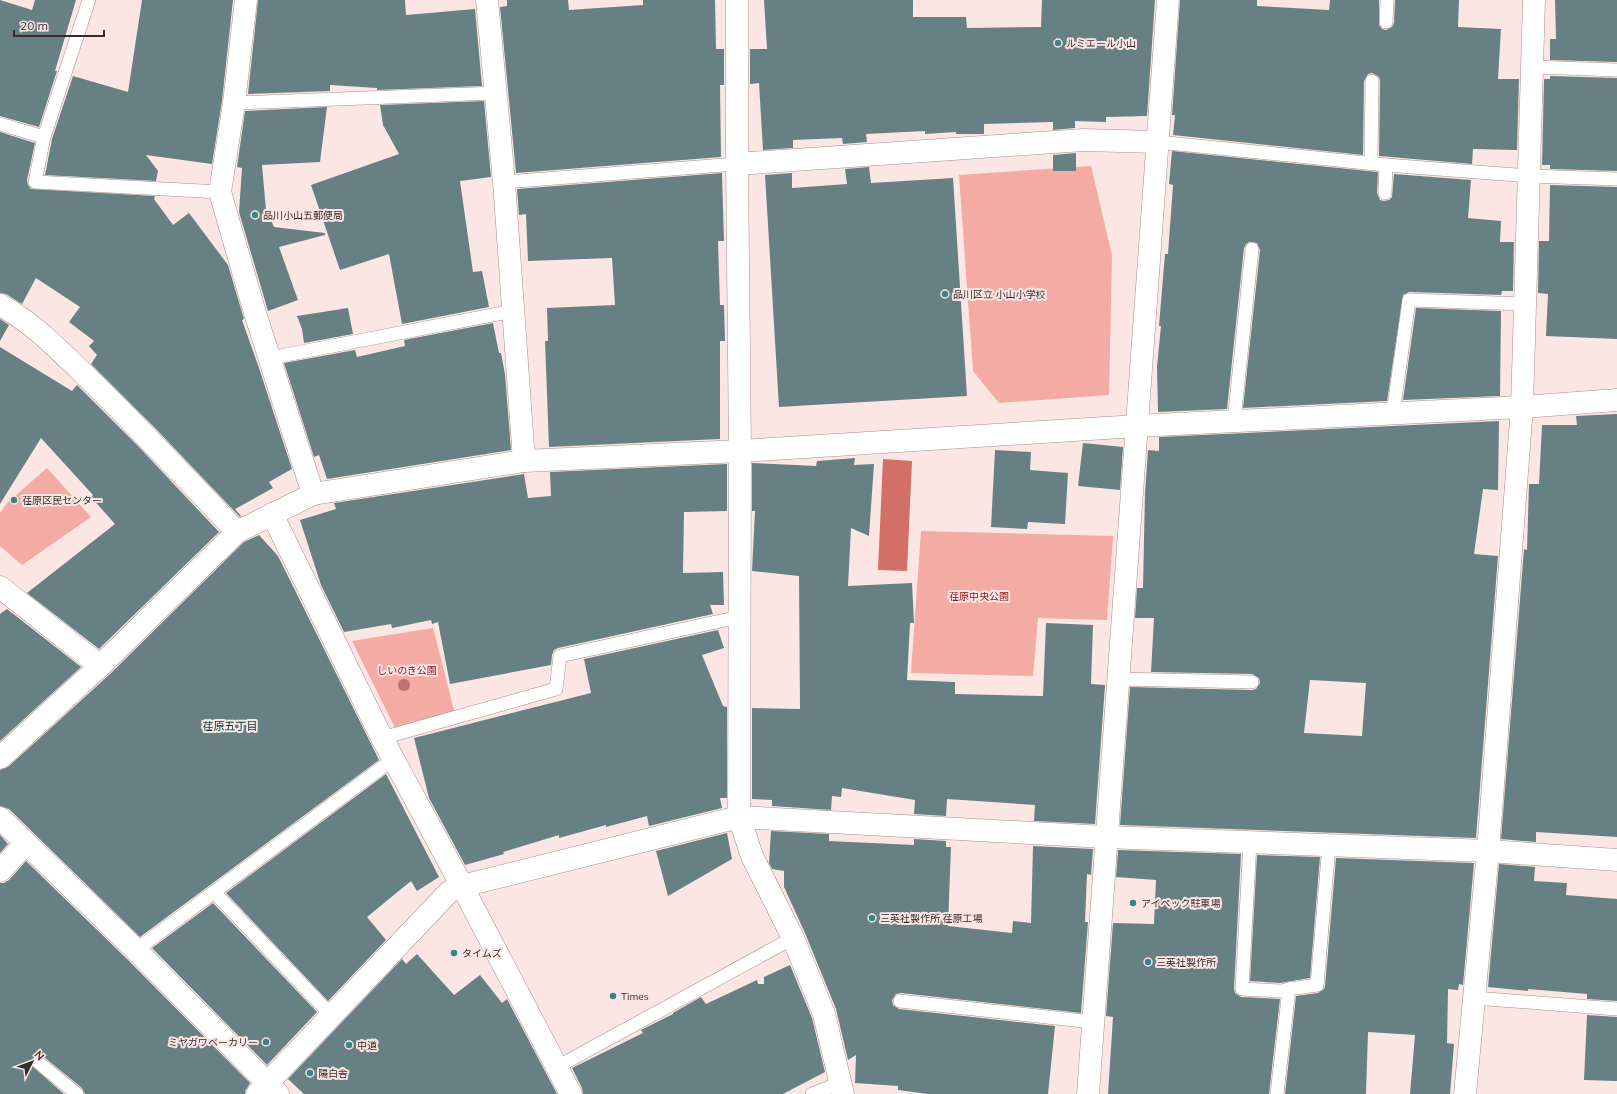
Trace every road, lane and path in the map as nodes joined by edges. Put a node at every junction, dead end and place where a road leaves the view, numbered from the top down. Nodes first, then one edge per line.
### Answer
1 (89, 0) edge
2 (246, 0) edge
3 (487, 0) edge
4 (737, 0) edge
5 (1168, 0) edge
6 (1387, 0) edge
7 (1534, 0) edge
8 (1386, 22) dead end
9 (1532, 67) junction
10 (1617, 70) edge
11 (1372, 80) dead end
12 (496, 93) junction
13 (234, 103) junction
14 (0, 124) edge
15 (44, 137) junction
16 (1158, 142) junction
17 (1371, 163) junction
18 (737, 164) junction
19 (1386, 165) junction
20 (1529, 176) junction
21 (1617, 179) edge
22 (504, 182) junction
23 (220, 192) junction
24 (1385, 193) dead end
25 (1252, 249) dead end
26 (1525, 304) junction
27 (0, 305) edge
28 (513, 311) junction
29 (270, 358) junction
30 (1617, 400) edge
31 (1522, 407) junction
32 (1393, 413) junction
33 (1234, 421) junction
34 (1137, 426) junction
35 (740, 451) junction
36 (524, 461) junction
37 (313, 494) junction
38 (272, 514) junction
39 (237, 532) junction
40 (0, 587) edge
41 (740, 617) junction
42 (100, 666) junction
43 (1118, 679) junction
44 (1252, 682) dead end
45 (382, 738) junction
46 (0, 758) edge
47 (392, 760) junction
48 (739, 817) junction
49 (0, 818) edge
50 (1105, 837) junction
51 (1250, 842) junction
52 (26, 843) junction
53 (1329, 845) junction
54 (1488, 851) junction
55 (1617, 860) edge
56 (0, 871) edge
57 (462, 886) junction
58 (214, 892) junction
59 (793, 938) junction
60 (136, 950) junction
61 (1289, 989) junction
62 (1474, 998) junction
63 (900, 1000) dead end
64 (1617, 1009) edge
65 (332, 1016) junction
66 (1093, 1022) junction
67 (38, 1063) dead end
68 (557, 1067) junction
69 (841, 1088) edge
70 (267, 1090) edge
71 (77, 1094) edge
72 (571, 1094) edge
73 (812, 1094) edge
74 (1088, 1094) edge
75 (1277, 1094) edge
76 (1465, 1094) edge

1 - 15 lane
2 - 13 street
3 - 12 street
4 - 18 street
5 - 16 street
6 - 8 lane
7 - 9 street
9 - 10 lane
9 - 20 street
11 - 17 lane
12 - 13 lane
12 - 22 street
13 - 23 street
14 - 15 lane
15 - 23 lane
16 - 17 lane
16 - 18 street
16 - 34 street
17 - 19 lane
18 - 22 lane
18 - 35 street
19 - 20 lane
19 - 24 lane
20 - 21 lane
20 - 26 street
22 - 28 street
23 - 29 street
25 - 33 lane
26 - 31 street
26 - 32 lane
27 - 39 street
28 - 29 lane
28 - 36 street
29 - 37 street
30 - 31 street
31 - 32 street
31 - 54 street
32 - 33 street
33 - 34 street
34 - 35 street
34 - 43 street
35 - 36 street
35 - 41 street
36 - 37 street
37 - 38 street
38 - 39 street
38 - 45 street
39 - 42 street
40 - 42 street
41 - 45 lane
41 - 48 street
42 - 46 street
43 - 44 lane
43 - 50 street
45 - 47 street
47 - 57 street
47 - 58 lane
48 - 50 street
48 - 57 street
48 - 59 street
49 - 52 street
50 - 51 street
50 - 66 street
51 - 53 street
51 - 61 lane
52 - 56 street
52 - 60 street
53 - 54 street
53 - 61 lane
54 - 55 street
54 - 62 street
57 - 65 street
57 - 68 street
58 - 60 lane
58 - 65 lane
59 - 68 lane
59 - 69 street
60 - 70 street
61 - 75 lane
62 - 64 lane
62 - 76 street
63 - 66 lane
65 - 70 street
66 - 74 street
67 - 71 lane
68 - 72 street
69 - 73 lane

